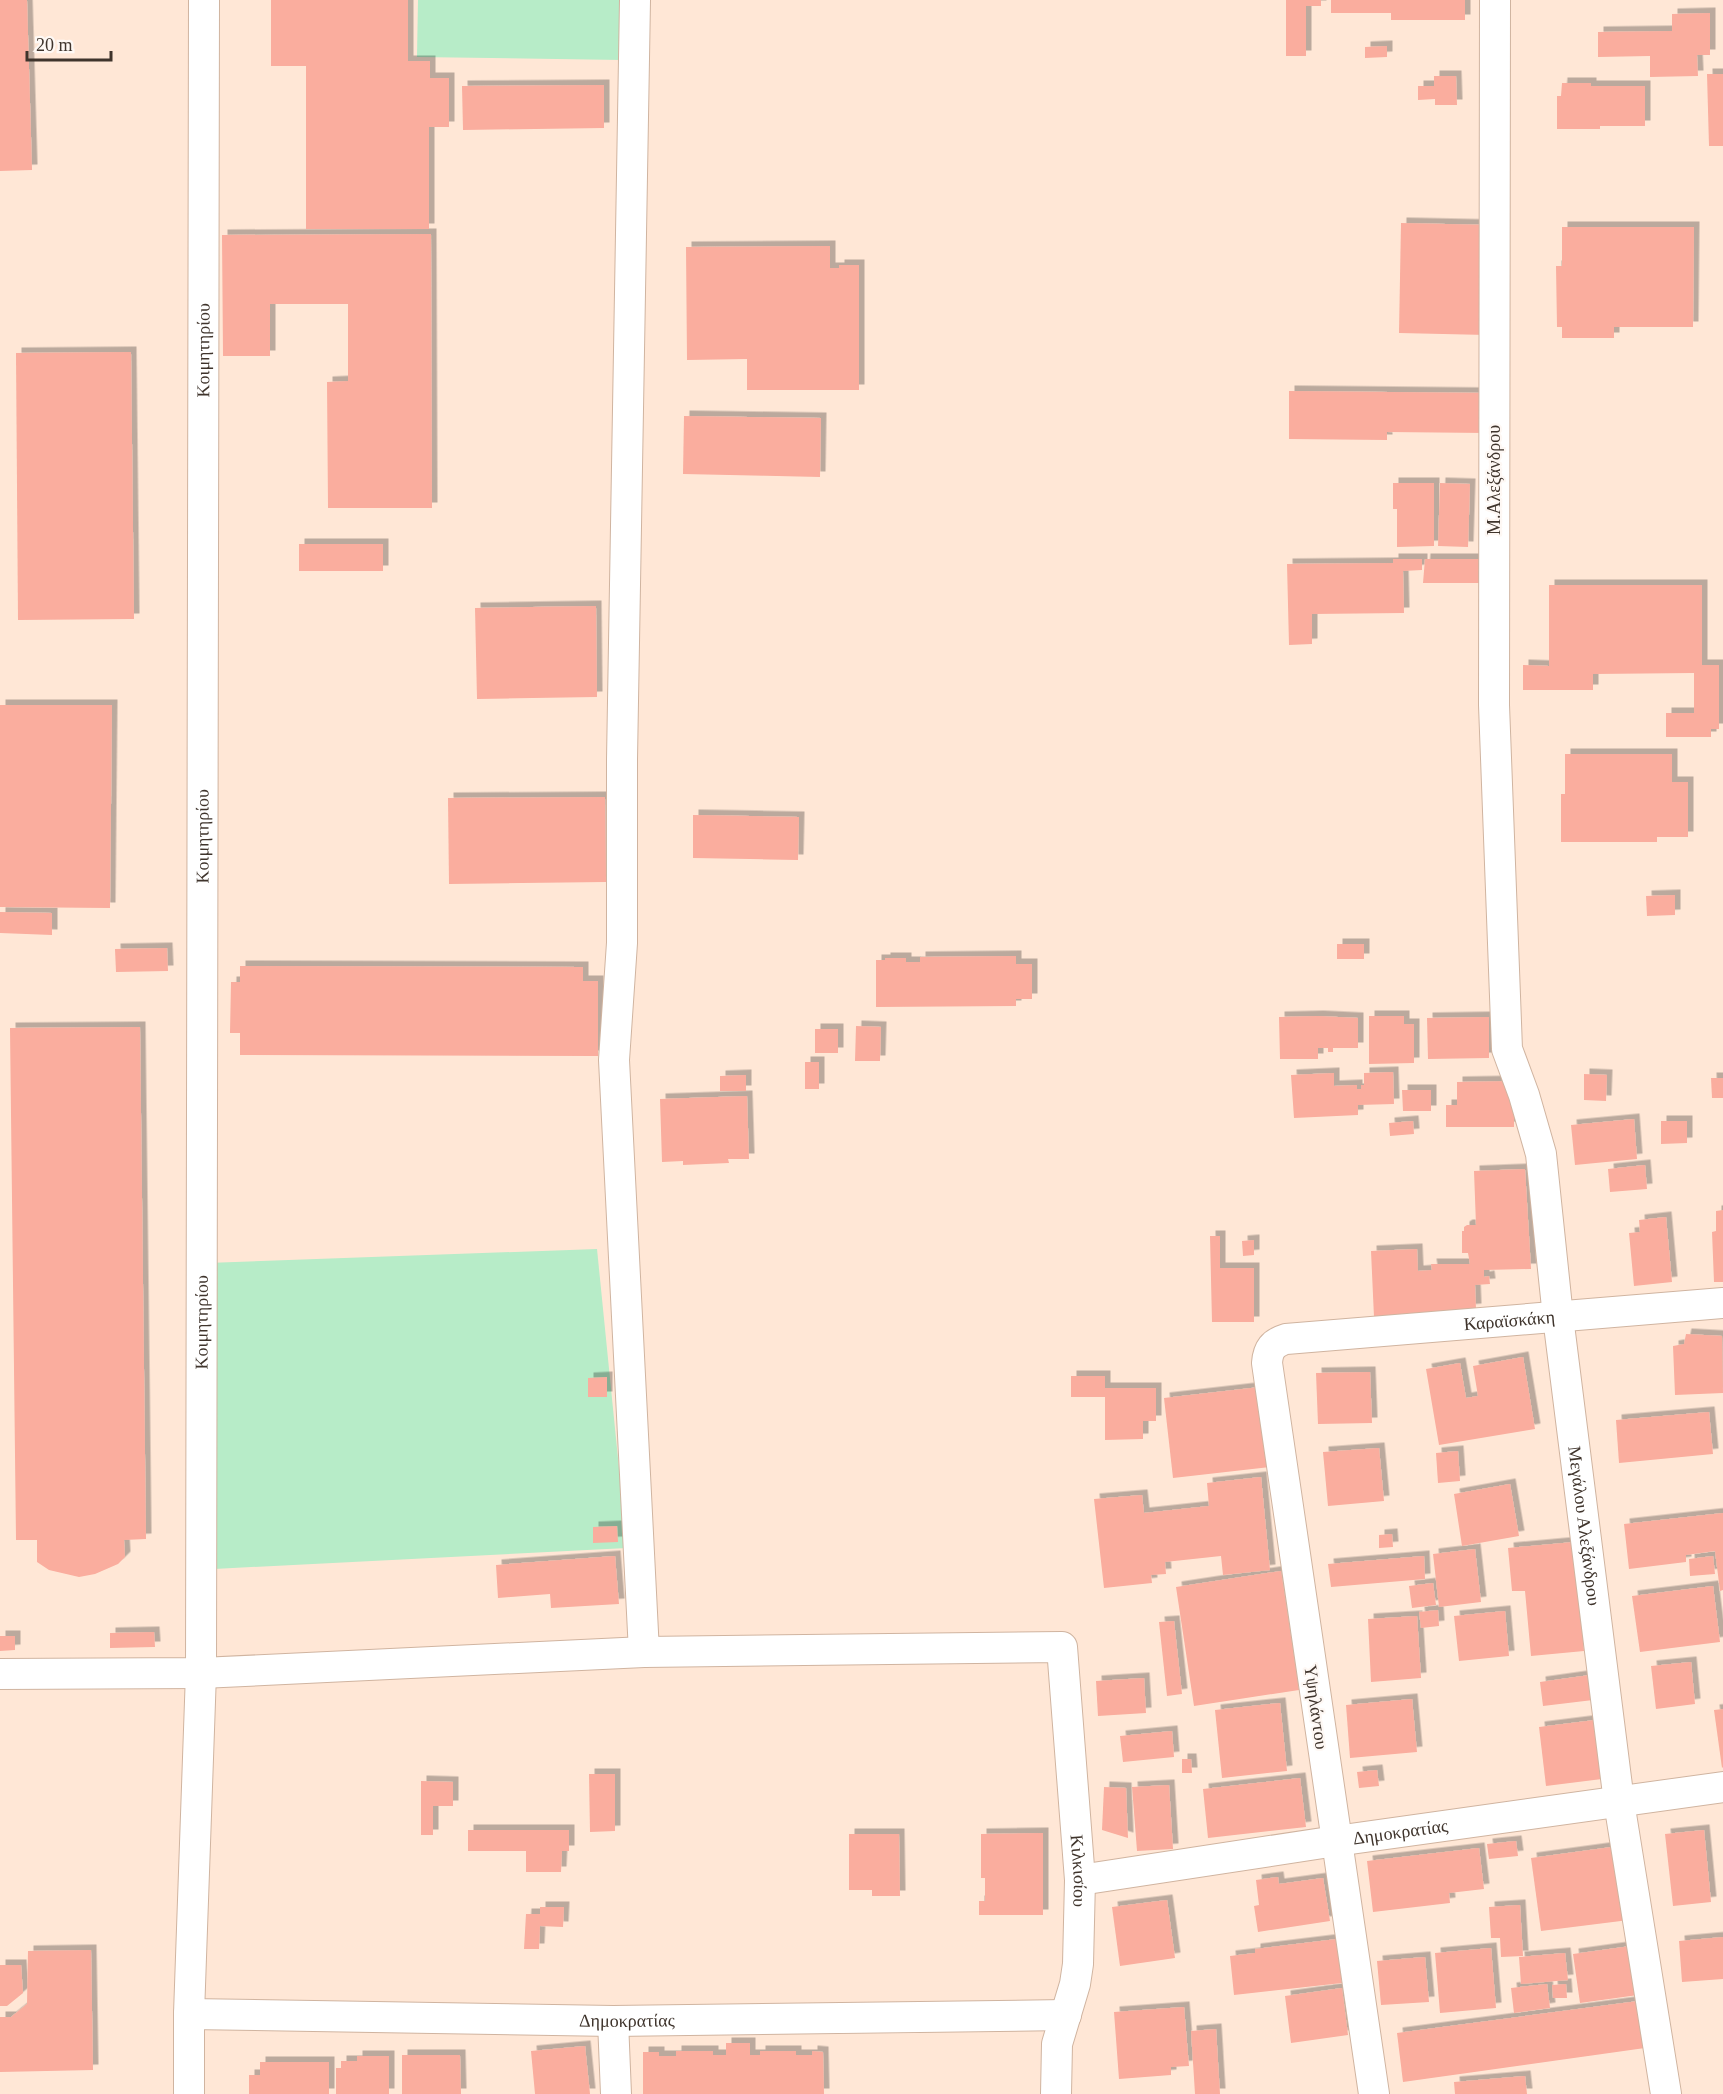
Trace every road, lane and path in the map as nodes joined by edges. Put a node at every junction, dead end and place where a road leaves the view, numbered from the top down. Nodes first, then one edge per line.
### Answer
1 (204, 0) edge
2 (635, 0) edge
3 (1495, 0) edge
4 (1502, 961) joint
5 (1723, 1304) edge
6 (1558, 1317) junction
7 (1296, 1338) joint
8 (644, 1652) junction
9 (201, 1673) junction
10 (0, 1674) edge
11 (1723, 1787) edge
12 (1619, 1802) junction
13 (1335, 1841) junction
14 (1080, 1880) junction
15 (189, 2014) junction
16 (1066, 2015) junction
17 (613, 2021) junction
18 (189, 2094) edge
19 (616, 2094) edge
20 (1056, 2094) edge
21 (1374, 2094) edge
22 (1666, 2094) edge

1 - 9 street, Κοιμητηρίου
2 - 8 street
3 - 4 street, Μ.Αλεξάνδρου
4 - 6 street, Μεγάλου Αλεξάνδρου
5 - 6 street, Καραϊσκάκη
6 - 7 street, Καραϊσκάκη
6 - 12 street, Μεγάλου Αλεξάνδρου
7 - 13 street, Υψηλάντου
8 - 9 street
8 - 14 street, Κιλκισίου
9 - 10 street
9 - 15 street, Κοιμητηρίου
11 - 12 street, Δημοκρατίας
12 - 13 street, Δημοκρατίας
12 - 22 street, Μεγάλου Αλεξάνδρου
13 - 14 street, Δημοκρατίας
13 - 21 street, Υψηλάντου
14 - 16 street, Κιλκισίου
15 - 17 street, Δημοκρατίας
15 - 18 street, Κοιμητηρίου
16 - 17 street, Δημοκρατίας
16 - 20 street, Κιλκισίου
17 - 19 street

